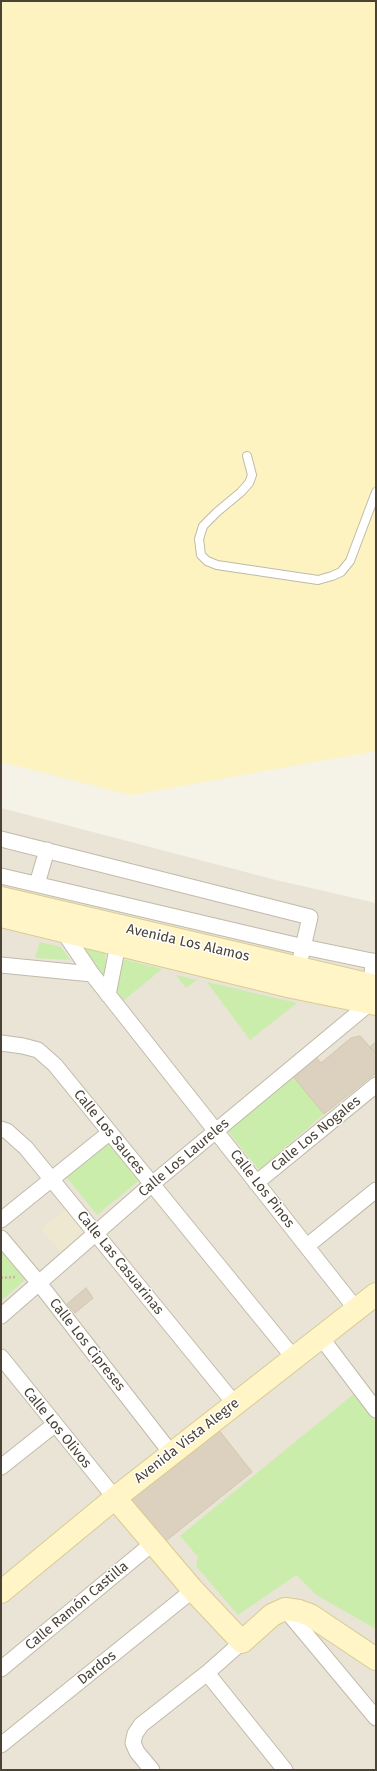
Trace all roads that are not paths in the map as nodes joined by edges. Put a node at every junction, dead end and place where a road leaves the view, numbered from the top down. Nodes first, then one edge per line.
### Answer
1 (247, 456) dead end
2 (376, 492) edge
3 (1, 839) edge
4 (47, 850) junction
5 (1, 876) edge
6 (42, 886) junction
7 (1, 898) edge
8 (1, 916) edge
9 (41, 917) junction
10 (62, 931) junction
11 (118, 944) junction
12 (304, 947) junction
13 (375, 961) edge
14 (1, 965) edge
15 (298, 969) junction
16 (92, 974) junction
17 (108, 995) junction
18 (373, 995) edge
19 (1, 1043) edge
20 (376, 1085) edge
21 (1, 1129) edge
22 (217, 1131) junction
23 (109, 1133) junction
24 (52, 1179) junction
25 (256, 1183) junction
26 (152, 1184) junction
27 (376, 1190) edge
28 (1, 1220) edge
29 (97, 1234) junction
30 (1, 1238) edge
31 (307, 1246) junction
32 (39, 1283) junction
33 (370, 1301) edge
34 (1, 1316) edge
35 (320, 1336) junction
36 (1, 1357) edge
37 (293, 1357) junction
38 (234, 1403) junction
39 (376, 1410) edge
40 (54, 1425) junction
41 (171, 1453) junction
42 (1, 1467) edge
43 (115, 1498) junction
44 (153, 1543) junction
45 (193, 1590) junction
46 (1, 1592) edge
47 (285, 1609) junction
48 (242, 1642) junction
49 (376, 1659) edge
50 (1, 1669) edge
51 (207, 1673) junction
52 (376, 1718) edge
53 (1, 1745) edge
54 (152, 1770) edge
55 (285, 1770) edge

1 - 2 lane
3 - 4 street
4 - 6 street
4 - 12 street
5 - 6 street
6 - 9 street
6 - 12 street
7 - 9 street, Avenida Los Alamos
8 - 9 street, Avenida Los Alamos
9 - 10 street, Avenida Los Alamos
9 - 15 street, Avenida Los Alamos
10 - 11 street, Avenida Los Alamos
10 - 16 street, Calle Los Pinos
11 - 17 street
11 - 18 street, Avenida Los Alamos
12 - 13 street
12 - 15 street
13 - 18 street
14 - 16 street
15 - 18 street, Avenida Los Alamos
16 - 17 street, Calle Los Pinos
17 - 22 street, Calle Los Pinos
18 - 22 street, Calle Los Laureles
19 - 23 street, Calle Los Sauces
20 - 25 street, Calle Los Nogales
21 - 24 street, Calle Las Casuarinas
22 - 25 street, Calle Los Pinos
22 - 26 street, Calle Los Laureles
23 - 24 street
23 - 26 street, Calle Los Sauces
24 - 28 street
24 - 29 street, Calle Las Casuarinas
25 - 31 street, Calle Los Pinos
26 - 29 street, Calle Los Laureles
26 - 37 street, Calle Los Sauces
27 - 31 street
29 - 32 street, Calle Los Laureles
29 - 38 street, Calle Las Casuarinas
30 - 32 street, Calle Los Cipreses
31 - 33 street, Calle Los Pinos
32 - 34 street, Calle Los Laureles
32 - 41 street, Calle Los Cipreses
33 - 35 street, Avenida Vista Alegre
35 - 37 street, Avenida Vista Alegre
35 - 39 street
36 - 40 street, Calle Los Olivos
37 - 38 street, Avenida Vista Alegre
38 - 41 street, Avenida Vista Alegre
40 - 42 street
40 - 43 street, Calle Los Olivos
41 - 43 street, Avenida Vista Alegre
43 - 44 street
43 - 46 street, Avenida Vista Alegre
44 - 45 street
44 - 50 street, Calle Ramón Castilla
45 - 48 street
45 - 53 street, Dardos
47 - 48 street
47 - 49 street
47 - 52 street
48 - 51 street
51 - 54 street
51 - 55 street

